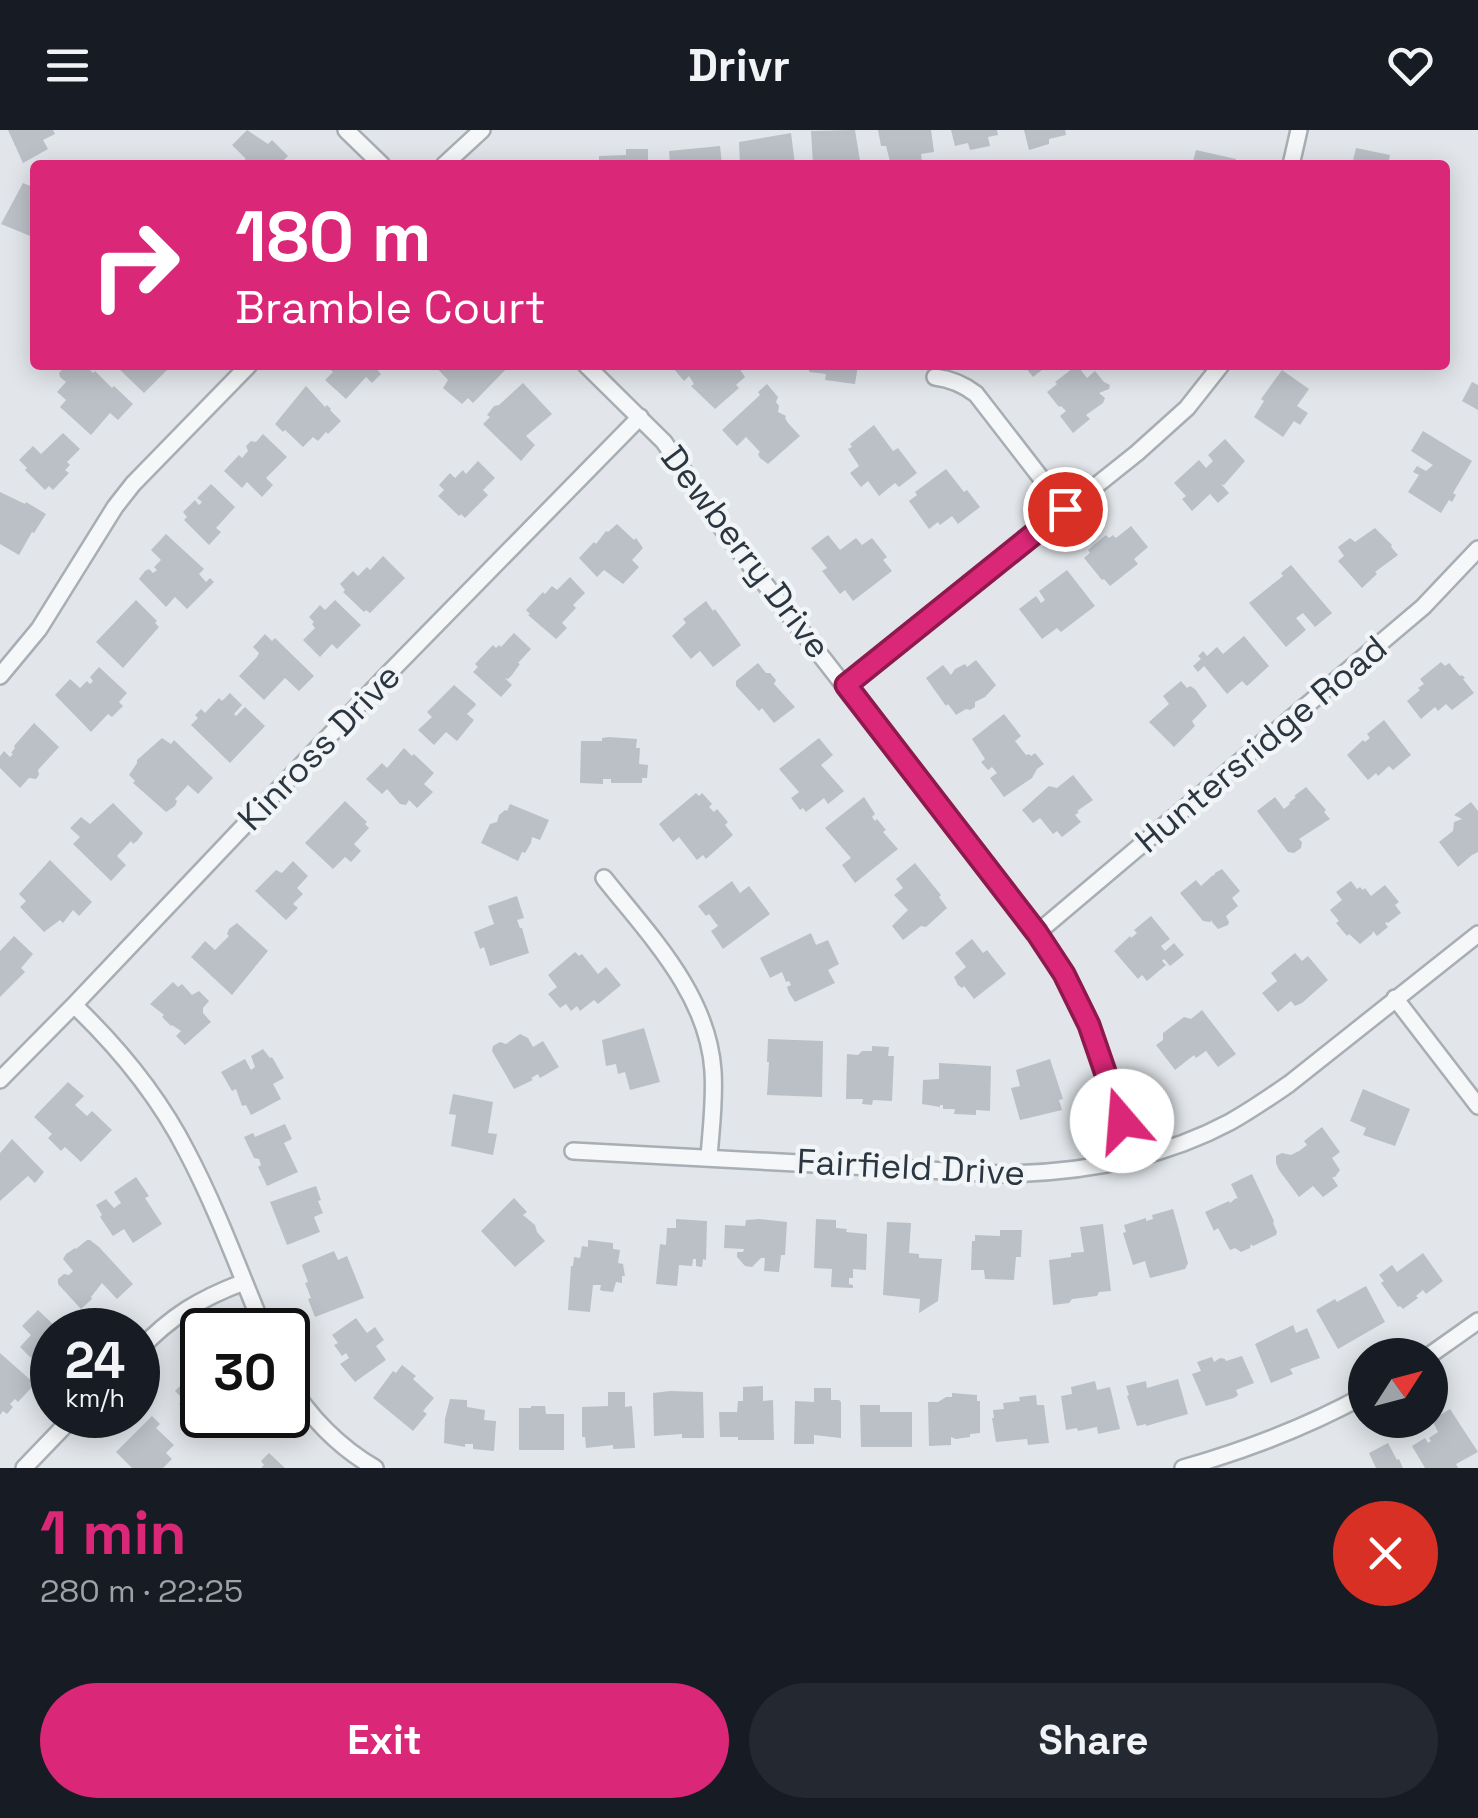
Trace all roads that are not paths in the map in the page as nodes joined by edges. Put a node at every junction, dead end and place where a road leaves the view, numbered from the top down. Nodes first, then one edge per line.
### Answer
1 (346, 130) edge
2 (482, 130) edge
3 (1299, 130) edge
4 (377, 160) edge
5 (449, 160) edge
6 (1292, 160) edge
7 (245, 370) edge
8 (591, 370) edge
9 (1218, 370) edge
10 (934, 377) dead end
11 (640, 417) junction
12 (1065, 509) junction
13 (1478, 550) edge
14 (0, 676) edge
15 (846, 685) junction
16 (604, 878) dead end
17 (1037, 933) junction
18 (1478, 934) edge
19 (1395, 998) junction
20 (74, 1005) junction
21 (0, 1080) edge
22 (1478, 1106) edge
23 (573, 1150) dead end
24 (709, 1157) junction
25 (1136, 1158) junction
26 (244, 1282) junction
27 (255, 1308) edge
28 (1478, 1321) edge
29 (160, 1330) edge
30 (1448, 1342) edge
31 (1348, 1403) edge
32 (310, 1412) edge
33 (53, 1438) edge
34 (24, 1468) edge
35 (375, 1468) edge
36 (1183, 1468) edge

1 - 4 street
2 - 5 street
3 - 6 street
7 - 14 street
8 - 11 street, Dewberry Drive
9 - 12 street
10 - 12 street
11 - 15 street, Dewberry Drive
11 - 20 street, Kinross Drive
12 - 15 street
13 - 17 street, Huntersridge Road
15 - 17 street, Dewberry Drive
16 - 24 street
17 - 25 street, Dewberry Drive
18 - 19 street, Fairfield Drive
19 - 22 street
19 - 25 street, Fairfield Drive
20 - 21 street, Kinross Drive
20 - 26 street
23 - 24 street, Fairfield Drive
24 - 25 street, Fairfield Drive
26 - 27 street
26 - 29 street
28 - 30 street
31 - 36 street
32 - 35 street
33 - 34 street

